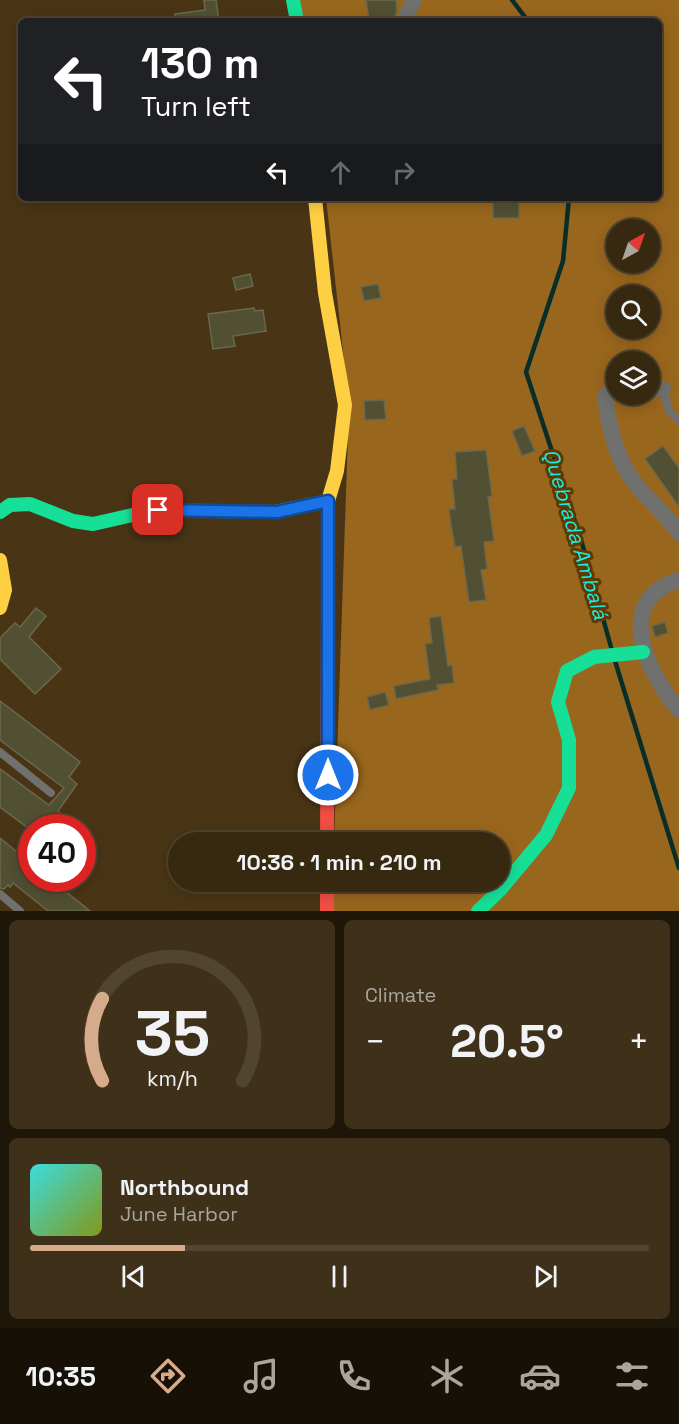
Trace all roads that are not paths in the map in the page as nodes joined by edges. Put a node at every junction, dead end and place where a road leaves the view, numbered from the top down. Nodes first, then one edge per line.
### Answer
1 (293, 0) edge
2 (414, 0) edge
3 (296, 18) edge
4 (405, 18) edge
5 (315, 201) edge
6 (606, 395) edge
7 (660, 395) edge
8 (679, 421) edge
9 (328, 501) junction
10 (0, 512) edge
11 (679, 532) edge
12 (0, 560) edge
13 (679, 580) edge
14 (0, 608) edge
15 (643, 652) junction
16 (679, 710) edge
17 (0, 752) edge
18 (51, 793) dead end
19 (327, 832) edge
20 (327, 892) edge
21 (0, 894) edge
22 (20, 911) edge
23 (327, 911) edge
24 (478, 911) edge

1 - 3 street
2 - 4 street
5 - 9 street
6 - 11 street
7 - 8 lane
9 - 10 street
9 - 19 street
12 - 14 street
13 - 15 street
15 - 16 street
15 - 24 street
17 - 18 lane
20 - 23 street
21 - 22 lane

